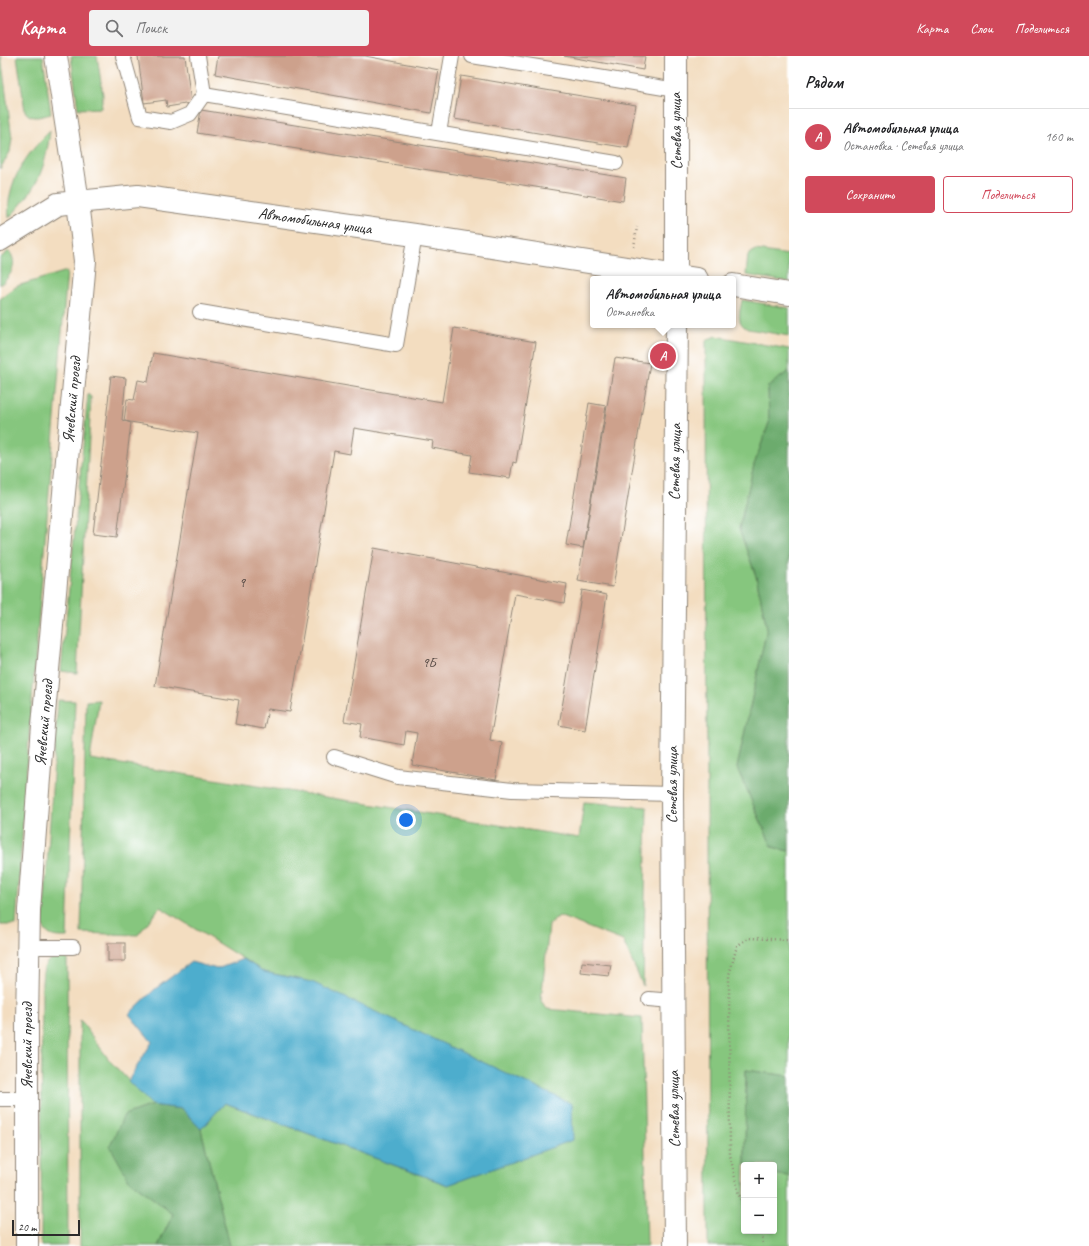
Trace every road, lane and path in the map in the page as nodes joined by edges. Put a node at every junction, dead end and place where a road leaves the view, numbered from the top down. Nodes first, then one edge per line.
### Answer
1 (56, 56) edge
2 (123, 56) edge
3 (198, 56) edge
4 (452, 56) edge
5 (472, 56) edge
6 (676, 56) edge
7 (676, 90) junction
8 (204, 94) junction
9 (439, 133) junction
10 (616, 163) dead end
11 (78, 202) junction
12 (415, 235) junction
13 (0, 240) edge
14 (670, 276) edge
15 (676, 276) edge
16 (736, 285) edge
17 (789, 294) edge
18 (200, 312) dead end
19 (677, 328) edge
20 (334, 757) dead end
21 (672, 794) junction
22 (789, 940) edge
23 (28, 947) junction
24 (74, 947) dead end
25 (649, 999) dead end
26 (673, 1001) junction
27 (0, 1099) edge
28 (27, 1099) junction
29 (741, 1198) edge
30 (761, 1234) edge
31 (27, 1246) edge
32 (675, 1246) edge
33 (763, 1246) edge

1 - 11 street
2 - 8 lane
3 - 8 lane
4 - 9 lane
5 - 7 lane
6 - 7 street, Сетевая улица
7 - 15 street, Сетевая улица
8 - 9 lane
9 - 10 lane
11 - 12 street, Автомобильная улица
11 - 13 street, Автомобильная улица
11 - 23 street, Ячевский проезд
12 - 14 street, Автомобильная улица
12 - 18 lane
16 - 17 street
19 - 21 street, Сетевая улица
20 - 21 lane
21 - 26 street, Сетевая улица
22 - 29 path
23 - 24 lane
23 - 28 street, Ячевский проезд
25 - 26 lane
26 - 32 street, Сетевая улица
27 - 28 lane
28 - 31 street, Ячевский проезд
30 - 33 path

